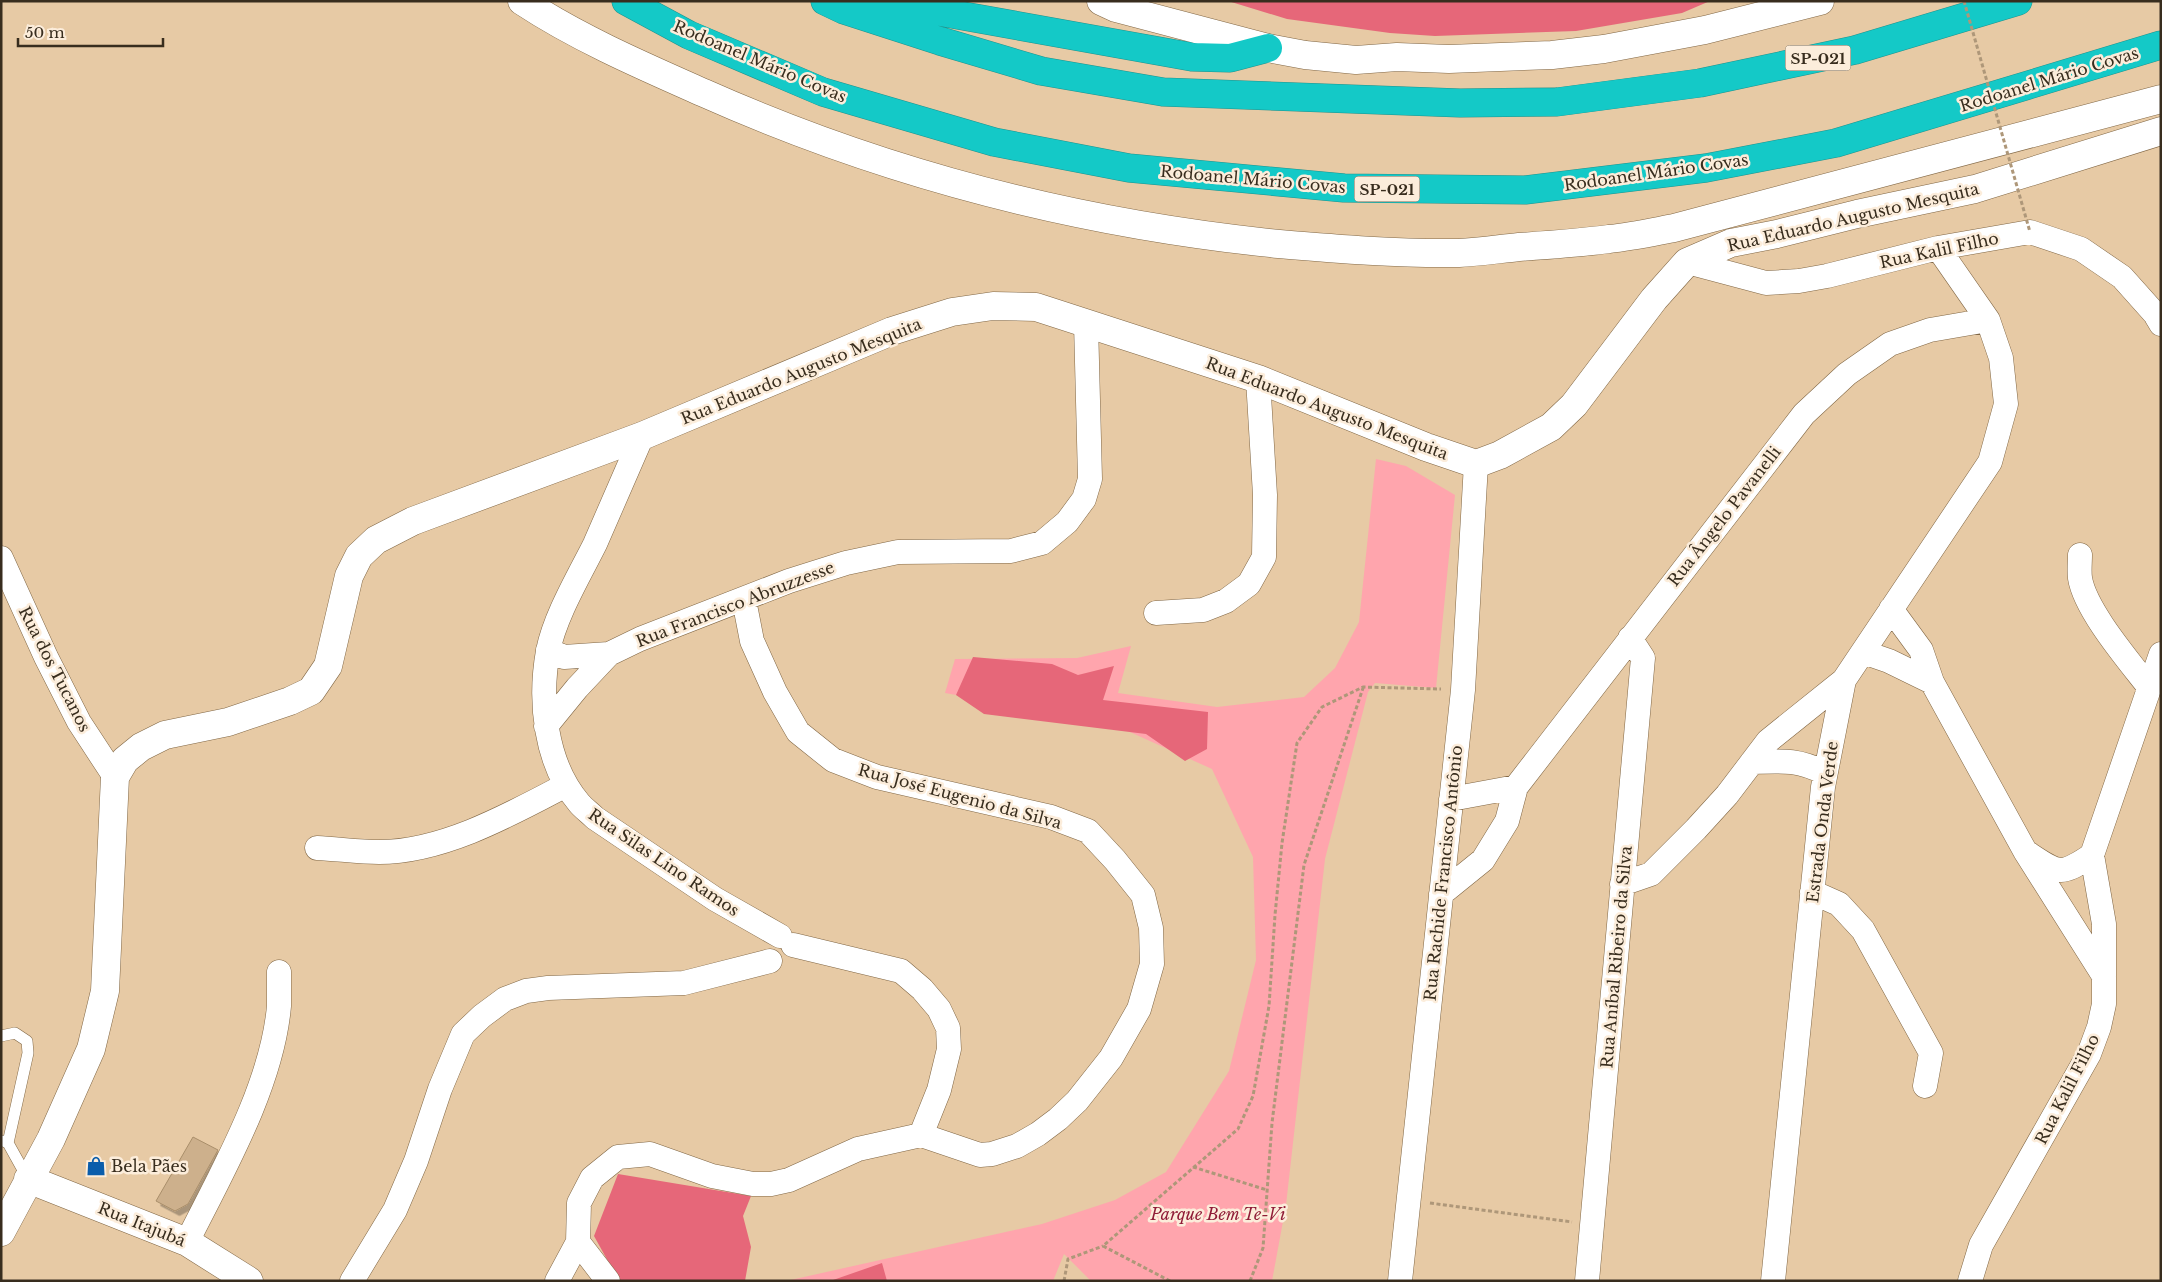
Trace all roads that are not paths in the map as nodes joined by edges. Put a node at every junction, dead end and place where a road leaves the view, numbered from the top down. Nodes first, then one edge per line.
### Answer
1 (522, 1) edge
2 (626, 1) edge
3 (1100, 1) edge
4 (1820, 1) edge
5 (2018, 1) edge
6 (835, 5) edge
7 (2161, 45) edge
8 (1268, 48) junction
9 (2161, 99) edge
10 (2161, 131) edge
11 (1938, 248) junction
12 (1687, 262) junction
13 (1988, 320) junction
14 (1086, 323) junction
15 (2161, 324) edge
16 (1258, 379) junction
17 (642, 436) junction
18 (1476, 464) junction
19 (2080, 555) dead end
20 (1, 558) edge
21 (744, 600) junction
22 (1892, 609) junction
23 (1156, 613) dead end
24 (1630, 638) junction
25 (548, 650) junction
26 (1863, 652) junction
27 (609, 654) junction
28 (2161, 654) edge
29 (1844, 680) junction
30 (1932, 682) junction
31 (2149, 687) junction
32 (546, 726) junction
33 (1752, 762) junction
34 (1825, 773) junction
35 (115, 777) junction
36 (566, 785) junction
37 (1516, 788) junction
38 (1451, 799) junction
39 (317, 848) dead end
40 (2025, 851) junction
41 (2092, 855) junction
42 (1622, 884) junction
43 (1812, 892) junction
44 (1441, 894) junction
45 (786, 940) junction
46 (279, 972) dead end
47 (2104, 976) junction
48 (1, 1036) edge
49 (1925, 1086) dead end
50 (921, 1135) junction
51 (5, 1141) edge
52 (28, 1179) junction
53 (1, 1232) edge
54 (187, 1242) junction
55 (578, 1242) junction
56 (1772, 1279) edge
57 (249, 1281) edge
58 (352, 1281) edge
59 (557, 1281) edge
60 (608, 1281) edge
61 (1400, 1281) edge
62 (1587, 1281) edge
63 (1970, 1281) edge

1 - 9 main road
2 - 7 highway, Rodoanel Mário Covas / SP-021
3 - 8 main road
4 - 8 main road
5 - 6 highway, SP-021
6 - 8 highway
10 - 12 main road, Rua Eduardo Augusto Mesquita
11 - 12 street, Rua Kalil Filho
11 - 13 street, Estrada Onda Verde
11 - 15 street, Rua Kalil Filho
12 - 18 main road, Rua Eduardo Augusto Mesquita
13 - 22 street, Estrada Onda Verde
13 - 24 street, Rua Ângelo Pavanelli
14 - 16 main road, Rua Eduardo Augusto Mesquita
14 - 17 main road, Rua Eduardo Augusto Mesquita
14 - 21 street, Rua Francisco Abruzzesse
16 - 18 main road, Rua Eduardo Augusto Mesquita
16 - 23 street
17 - 25 street, Rua Silas Lino Ramos
17 - 35 main road, Rua Eduardo Augusto Mesquita
18 - 38 street, Rua Rachide Francisco Antônio
19 - 31 street
20 - 35 street, Rua dos Tucanos
21 - 27 street, Rua Francisco Abruzzesse
21 - 50 street, Rua José Eugenio da Silva
22 - 26 street, Estrada Onda Verde
22 - 30 street
24 - 37 street, Rua Ângelo Pavanelli
24 - 42 street, Rua Aníbal Ribeiro da Silva
25 - 27 street, Rua Francisco Abruzzesse
25 - 32 street, Rua Silas Lino Ramos
26 - 29 street, Estrada Onda Verde
26 - 30 street
27 - 32 street, Rua Francisco Abruzzesse
28 - 31 street, Rua Kalil Filho
29 - 33 street
29 - 34 street, Estrada Onda Verde
30 - 40 street
31 - 41 street, Rua Kalil Filho
32 - 36 street, Rua Silas Lino Ramos
33 - 34 street
33 - 42 street
34 - 43 street, Estrada Onda Verde
35 - 52 main road
36 - 39 street
36 - 45 street, Rua Silas Lino Ramos
37 - 38 street
37 - 44 street, Rua Ângelo Pavanelli
38 - 44 street, Rua Rachide Francisco Antônio
40 - 41 street
40 - 47 street
41 - 47 street, Rua Kalil Filho
42 - 62 street, Rua Aníbal Ribeiro da Silva
43 - 49 street
43 - 56 street, Estrada Onda Verde
44 - 61 street, Rua Rachide Francisco Antônio
45 - 50 street, Rua Silas Lino Ramos
45 - 58 street
46 - 54 street
47 - 63 street, Rua Kalil Filho
48 - 51 lane
50 - 55 street
51 - 52 lane
52 - 53 main road
52 - 54 main road, Rua Itajubá
54 - 57 main road, Rua Itajubá
55 - 59 street
55 - 60 street

